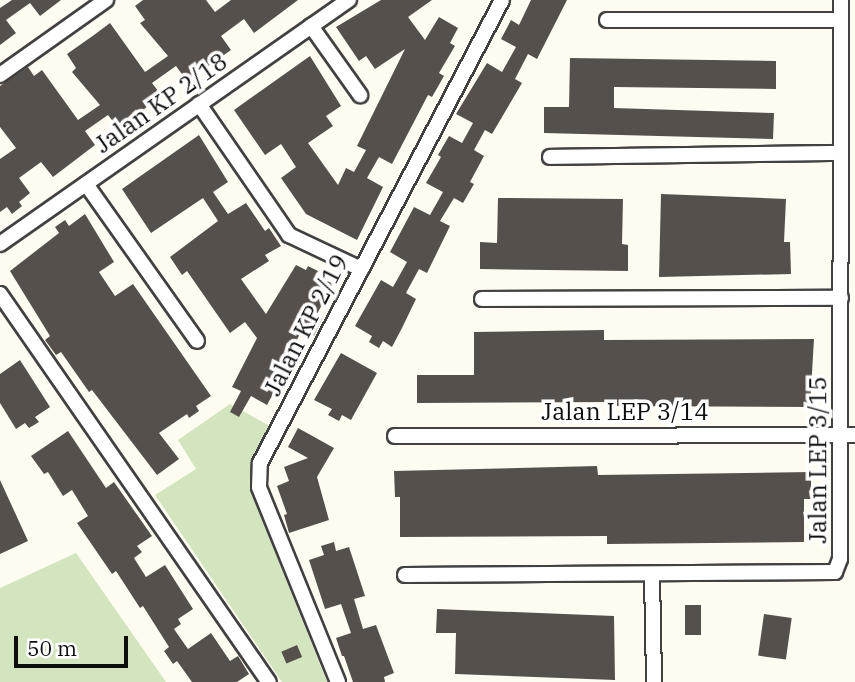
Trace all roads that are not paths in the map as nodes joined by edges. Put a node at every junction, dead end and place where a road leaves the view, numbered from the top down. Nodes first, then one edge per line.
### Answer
1 (106, 0) edge
2 (349, 0) edge
3 (502, 0) edge
4 (841, 0) edge
5 (607, 20) dead end
6 (841, 20) junction
7 (311, 26) junction
8 (0, 75) edge
9 (360, 95) dead end
10 (200, 104) junction
11 (841, 153) junction
12 (550, 157) dead end
13 (86, 184) junction
14 (0, 244) edge
15 (361, 269) junction
16 (0, 294) edge
17 (841, 298) junction
18 (482, 299) dead end
19 (197, 341) dead end
20 (848, 435) edge
21 (395, 436) dead end
22 (405, 575) dead end
23 (652, 575) junction
24 (269, 682) edge
25 (338, 682) edge
26 (654, 682) edge

1 - 8 street
2 - 7 street, Jalan KP 2/18
3 - 15 street, Jalan KP 2/19
4 - 6 street, Jalan LEP 3/15
5 - 6 street
6 - 11 street, Jalan LEP 3/15
7 - 9 street
7 - 10 street, Jalan KP 2/18
10 - 13 street, Jalan KP 2/18
10 - 15 street
11 - 12 street
11 - 17 street, Jalan LEP 3/15
13 - 14 street, Jalan KP 2/18
13 - 19 street
15 - 25 street, Jalan KP 2/19
16 - 24 street
17 - 18 street
17 - 20 street, Jalan LEP 3/15
20 - 21 street, Jalan LEP 3/14
20 - 23 street, Jalan LEP 3/15
22 - 23 street, Jalan LEP 3/15
23 - 26 street

